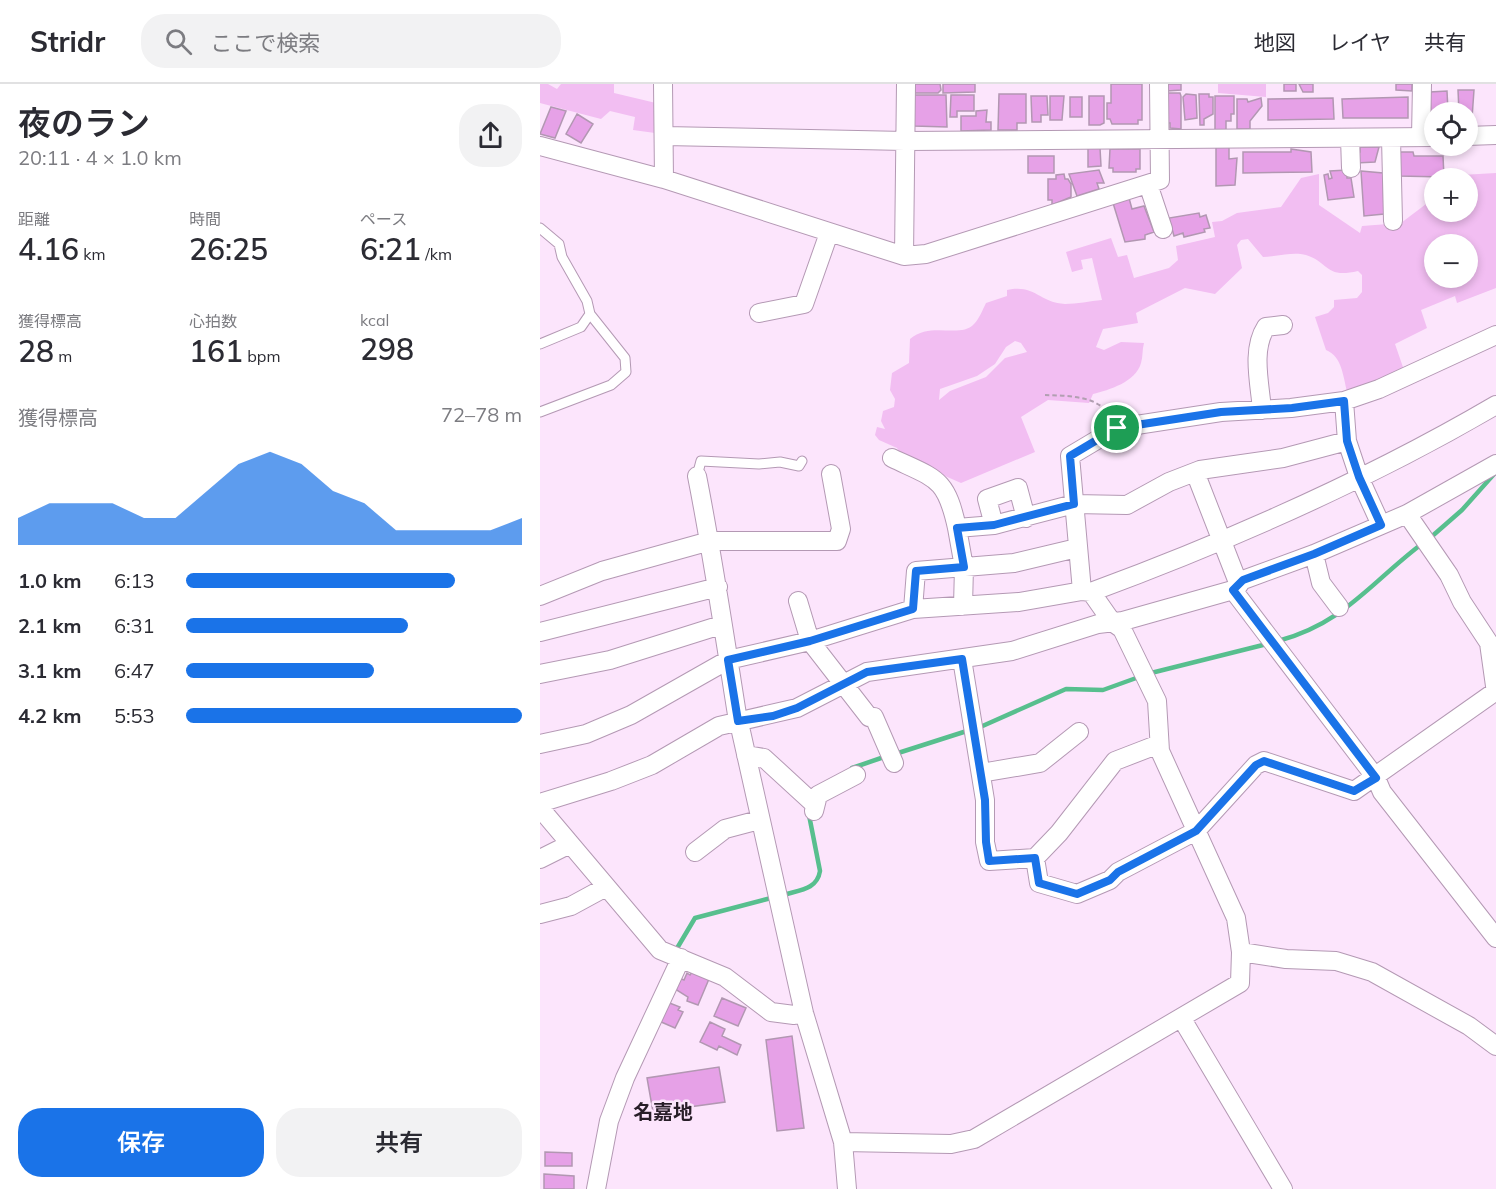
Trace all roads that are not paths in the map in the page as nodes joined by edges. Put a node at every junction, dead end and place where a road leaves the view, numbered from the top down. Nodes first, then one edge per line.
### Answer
1 (663, 84) edge
2 (906, 84) edge
3 (1160, 84) edge
4 (1422, 84) edge
5 (1424, 105) edge
6 (1496, 135) edge
7 (664, 136) junction
8 (1478, 136) edge
9 (1424, 137) edge
10 (1350, 138) junction
11 (1391, 138) junction
12 (1159, 140) junction
13 (905, 141) junction
14 (540, 146) edge
15 (1351, 168) dead end
16 (664, 179) junction
17 (1148, 184) junction
18 (1393, 221) dead end
19 (540, 228) edge
20 (1163, 228) dead end
21 (829, 233) junction
22 (904, 256) junction
23 (759, 313) dead end
24 (590, 314) junction
25 (1284, 326) dead end
26 (1496, 335) edge
27 (540, 344) edge
28 (1344, 401) junction
29 (1496, 405) edge
30 (1262, 410) junction
31 (540, 412) edge
32 (1347, 441) junction
33 (892, 458) dead end
34 (802, 461) dead end
35 (1496, 464) edge
36 (1195, 472) junction
37 (831, 474) dead end
38 (697, 476) joint
39 (1359, 477) junction
40 (1074, 504) junction
41 (1407, 514) junction
42 (1026, 518) junction
43 (994, 525) junction
44 (1381, 525) junction
45 (957, 528) junction
46 (710, 541) junction
47 (1221, 541) junction
48 (1077, 548) junction
49 (1314, 554) junction
50 (964, 567) junction
51 (718, 588) junction
52 (1236, 588) junction
53 (1086, 592) junction
54 (540, 596) edge
55 (798, 601) dead end
56 (963, 606) junction
57 (1339, 607) dead end
58 (913, 609) junction
59 (1112, 622) junction
60 (722, 625) junction
61 (540, 632) edge
62 (810, 641) junction
63 (962, 659) junction
64 (728, 660) junction
65 (540, 674) edge
66 (841, 685) junction
67 (1496, 692) edge
68 (739, 724) junction
69 (1078, 732) dead end
70 (540, 744) edge
71 (1159, 744) junction
72 (891, 754) dead end
73 (746, 755) junction
74 (981, 773) junction
75 (856, 775) dead end
76 (1376, 778) junction
77 (540, 803) edge
78 (540, 808) edge
79 (759, 820) junction
80 (1196, 831) junction
81 (570, 844) junction
82 (695, 852) dead end
83 (1035, 858) junction
84 (540, 859) edge
85 (606, 887) junction
86 (540, 914) edge
87 (1496, 938) edge
88 (1241, 952) junction
89 (681, 958) junction
90 (804, 1013) junction
91 (1182, 1019) junction
92 (1496, 1046) edge
93 (843, 1142) junction
94 (596, 1189) edge
95 (847, 1189) edge
96 (1283, 1189) edge

1 - 7 street
2 - 13 street
3 - 12 street
4 - 5 street
6 - 8 street
7 - 13 street
7 - 16 street
9 - 11 street
10 - 11 street
10 - 12 street
10 - 15 street
11 - 18 street
12 - 13 street
12 - 17 street
13 - 22 street
14 - 16 street
16 - 21 street
17 - 20 street
17 - 22 street
19 - 24 lane
21 - 22 street
21 - 23 street
24 - 27 lane
24 - 31 lane
25 - 30 street
26 - 28 street
28 - 30 street
28 - 32 street
29 - 39 street
30 - 40 street
32 - 36 street
32 - 39 street
33 - 45 street
34 - 38 lane
35 - 41 street
36 - 40 street
36 - 47 street
37 - 46 street
38 - 46 street
39 - 44 street
39 - 47 street
40 - 42 street
40 - 48 street
41 - 44 street
41 - 67 street
42 - 43 street
42 - 43 street
43 - 45 street
44 - 49 street
45 - 50 street
46 - 51 street
46 - 54 street
47 - 52 street
47 - 53 street
48 - 50 street
48 - 53 street
49 - 52 street
49 - 57 street
50 - 56 street
50 - 58 street
51 - 60 street
51 - 61 street
52 - 59 street
52 - 76 street
53 - 56 street
53 - 59 street
55 - 62 street
56 - 58 street
58 - 62 street
59 - 63 street
59 - 71 street
60 - 64 street
60 - 65 street
62 - 64 street
62 - 66 street
63 - 66 street
63 - 74 street
64 - 68 street
64 - 70 street
66 - 68 street
66 - 72 street
67 - 76 street
68 - 73 street
68 - 77 street
69 - 74 street
71 - 80 street
71 - 83 street
73 - 75 street
73 - 79 street
74 - 83 street
76 - 80 street
76 - 87 street
78 - 81 street
79 - 82 street
79 - 90 street
80 - 83 street
80 - 88 street
81 - 84 street
81 - 85 street
85 - 86 street
85 - 89 street
88 - 91 street
88 - 92 street
89 - 90 street
89 - 94 street
90 - 93 street
91 - 93 street
91 - 96 street
93 - 95 street

